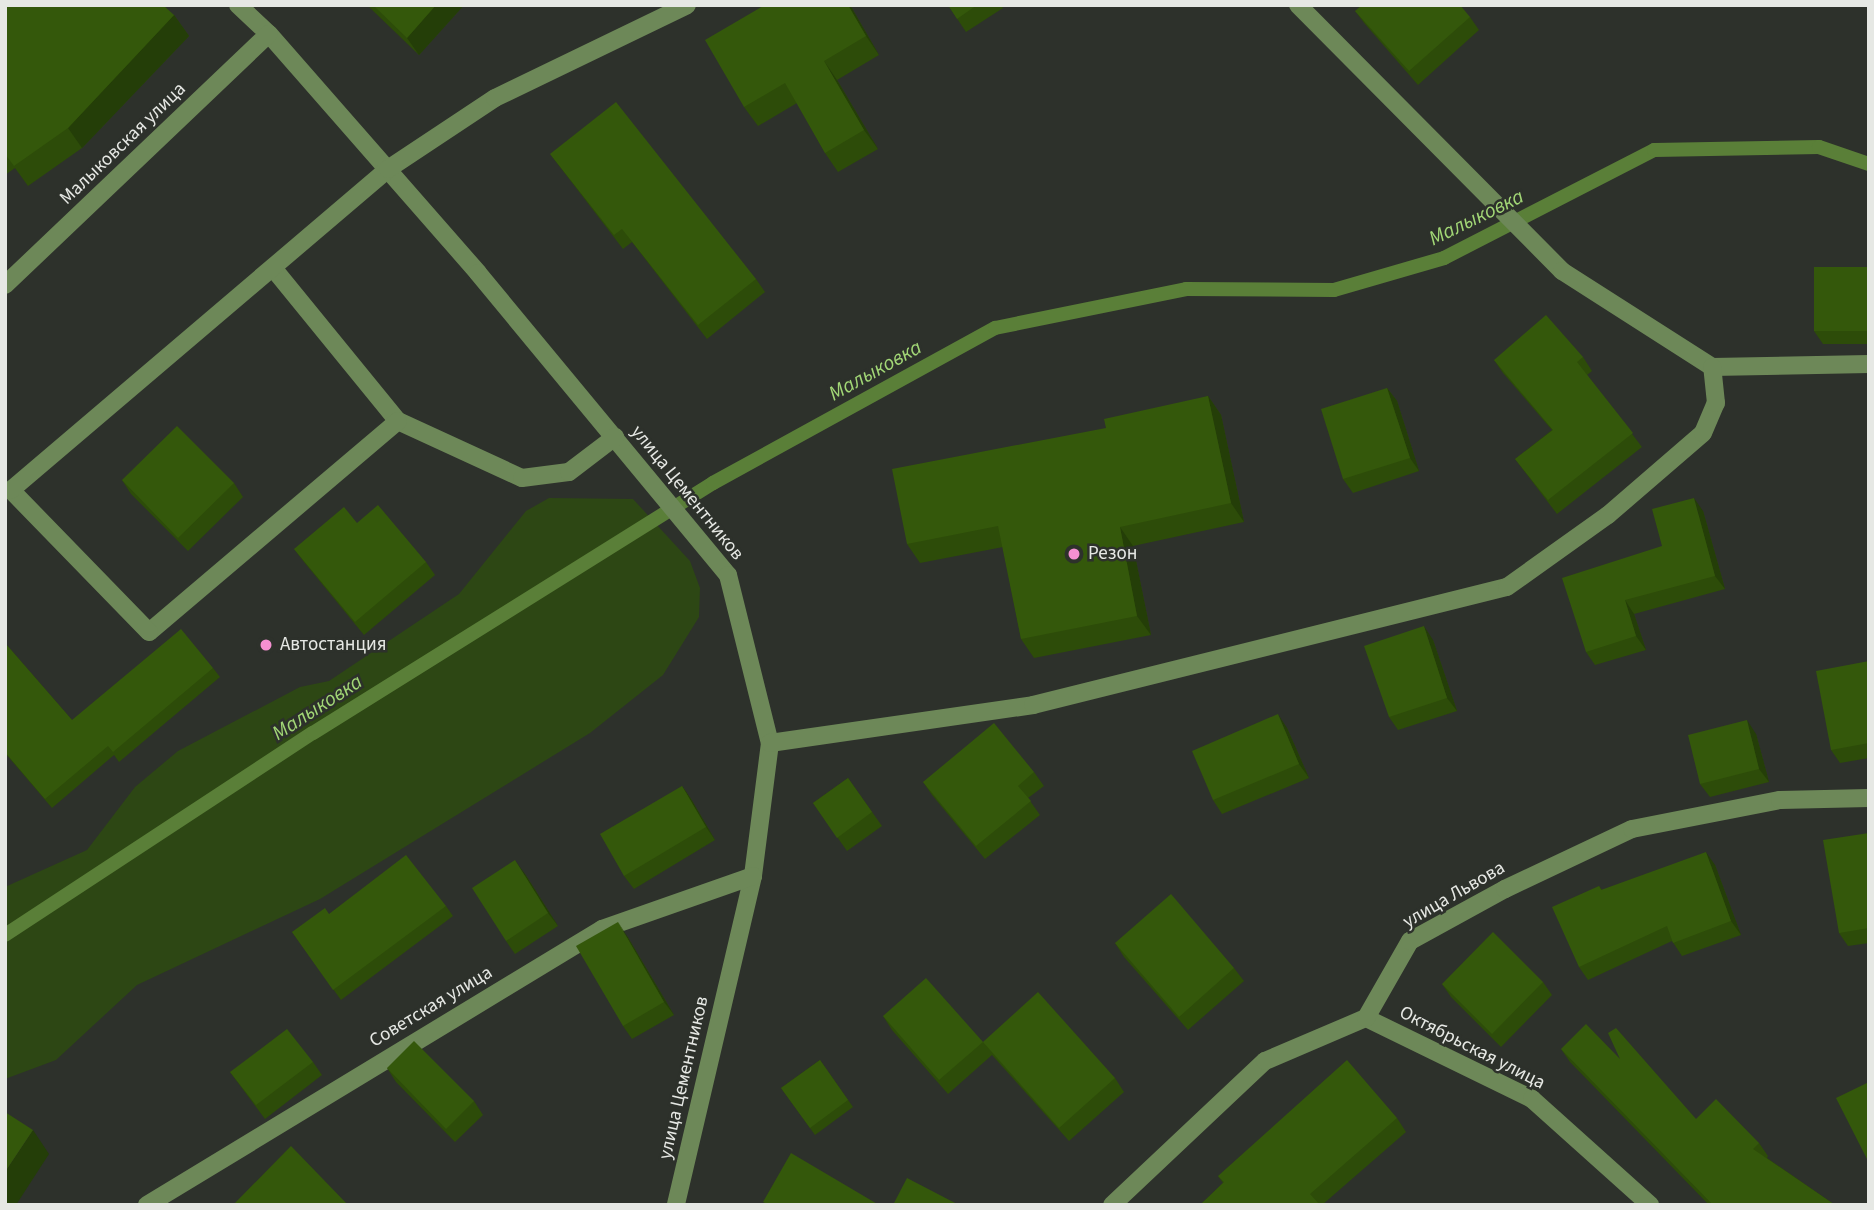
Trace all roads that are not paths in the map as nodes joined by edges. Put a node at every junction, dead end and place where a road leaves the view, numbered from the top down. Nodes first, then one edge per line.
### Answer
1 (237, 5) edge
2 (687, 5) edge
3 (1298, 5) edge
4 (269, 34) junction
5 (388, 169) junction
6 (273, 268) junction
7 (5, 285) edge
8 (1869, 364) edge
9 (1712, 367) junction
10 (398, 421) junction
11 (615, 437) junction
12 (770, 743) junction
13 (1869, 798) edge
14 (752, 876) junction
15 (1366, 1018) junction
16 (147, 1205) edge
17 (676, 1205) edge
18 (1112, 1205) edge
19 (1650, 1205) edge

1 - 4 street, улица Цементников
2 - 5 street
3 - 9 street
4 - 5 street, улица Цементников
4 - 7 street, Малыковская улица
5 - 6 street
5 - 11 street, улица Цементников
6 - 10 street
6 - 10 street
8 - 9 street
9 - 12 street
10 - 11 street
11 - 12 street, улица Цементников
12 - 14 street, улица Цементников
13 - 15 street, улица Львова
14 - 16 street, Советская улица
14 - 17 street, улица Цементников
15 - 18 street
15 - 19 street, Октябрьская улица

